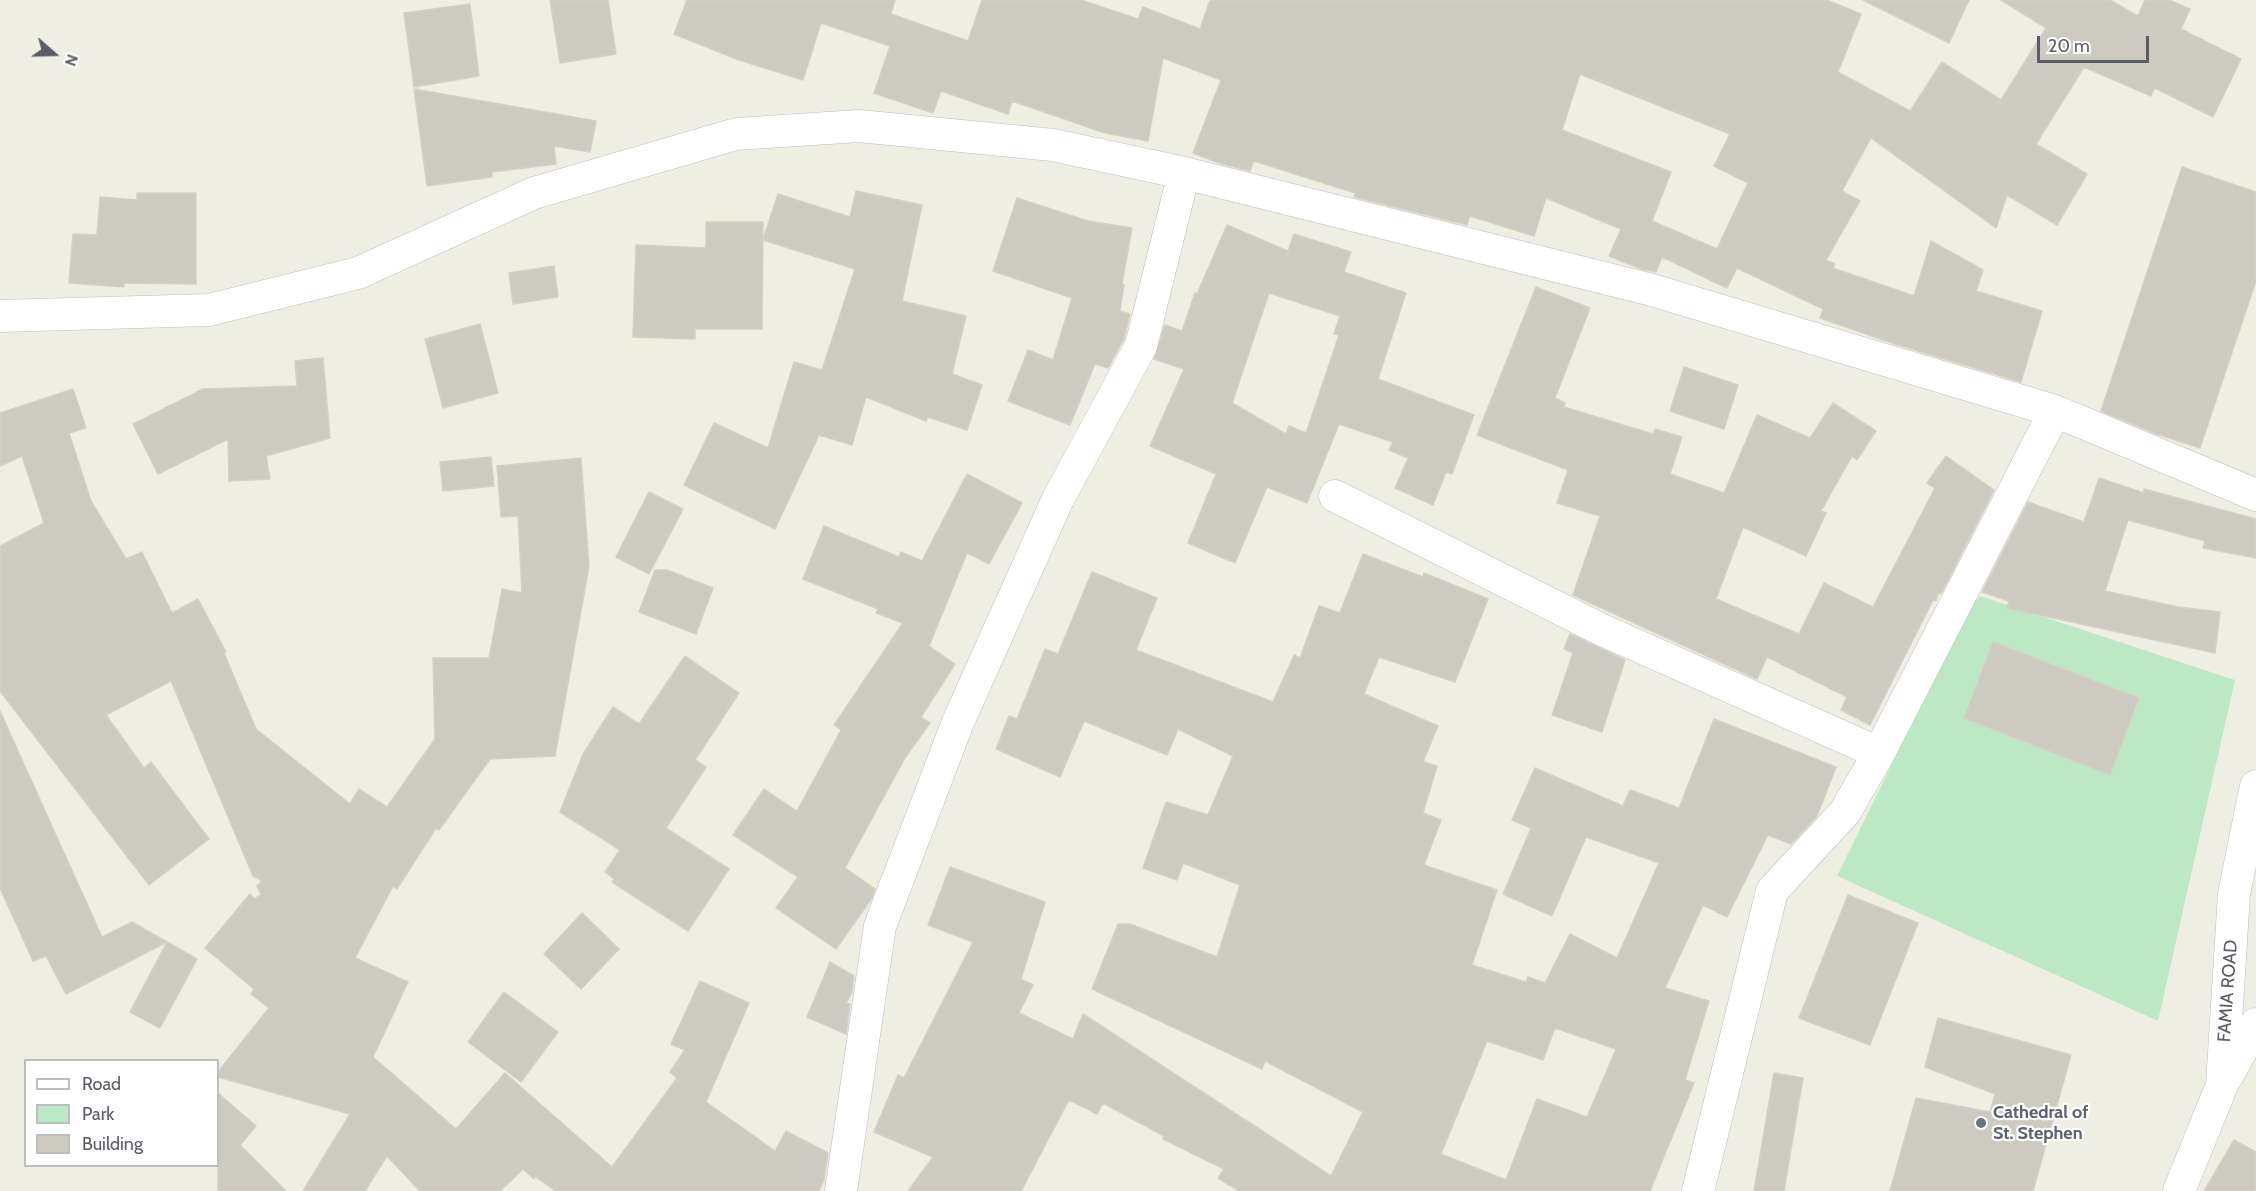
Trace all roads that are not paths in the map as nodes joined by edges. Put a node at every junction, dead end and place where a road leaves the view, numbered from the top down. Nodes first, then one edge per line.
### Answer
1 (1184, 173) junction
2 (0, 316) edge
3 (2055, 411) junction
4 (2256, 495) edge
5 (1335, 496) dead end
6 (1879, 753) junction
7 (2256, 786) edge
8 (2256, 1024) edge
9 (2222, 1085) junction
10 (841, 1191) edge
11 (1698, 1191) edge
12 (2179, 1191) edge

1 - 2 street
1 - 3 street
1 - 10 street
3 - 4 street
3 - 6 street
5 - 6 street
6 - 11 street
7 - 9 street, FAMIA ROAD
8 - 9 street
9 - 12 street, FAMIA ROAD

